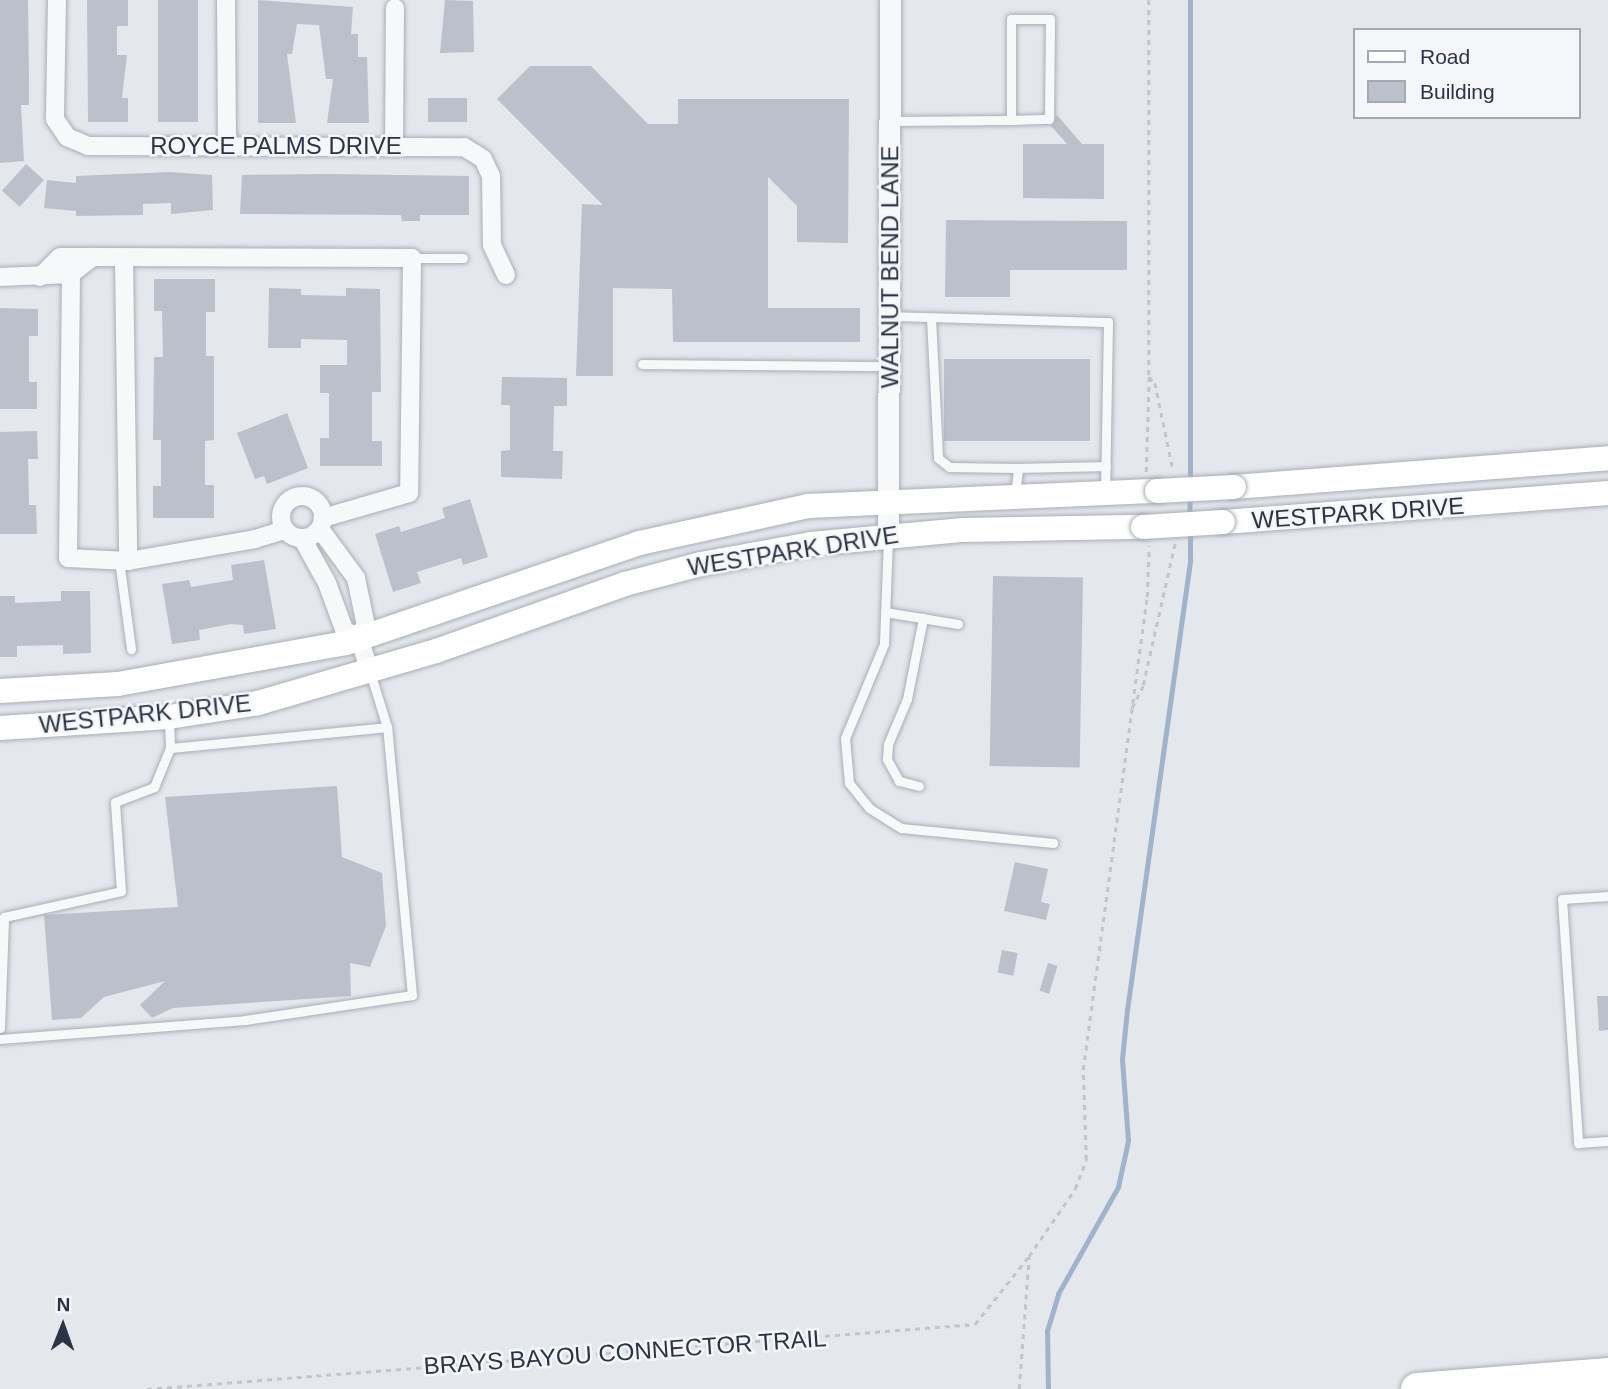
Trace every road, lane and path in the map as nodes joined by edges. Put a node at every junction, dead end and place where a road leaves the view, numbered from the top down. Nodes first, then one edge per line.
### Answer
1 (57, 0) edge
2 (226, 0) edge
3 (890, 0) edge
4 (1149, 0) edge
5 (394, 8) dead end
6 (1011, 120) junction
7 (890, 121) junction
8 (227, 146) junction
9 (394, 147) junction
10 (93, 257) junction
11 (124, 257) junction
12 (412, 258) junction
13 (463, 258) dead end
14 (71, 274) junction
15 (506, 275) dead end
16 (0, 276) edge
17 (40, 277) junction
18 (890, 316) junction
19 (931, 318) junction
20 (642, 364) dead end
21 (890, 366) junction
22 (1149, 377) junction
23 (1608, 458) edge
24 (1106, 466) junction
25 (1018, 468) junction
26 (1158, 486) junction
27 (1105, 493) junction
28 (1608, 493) edge
29 (1015, 496) junction
30 (889, 500) junction
31 (321, 523) junction
32 (1143, 527) junction
33 (693, 529) junction
34 (285, 530) junction
35 (888, 534) junction
36 (1174, 534) dead end
37 (302, 538) junction
38 (123, 561) junction
39 (701, 564) junction
40 (528, 581) junction
41 (540, 612) junction
42 (885, 612) junction
43 (923, 618) junction
44 (958, 624) dead end
45 (359, 637) junction
46 (131, 649) dead end
47 (370, 672) junction
48 (118, 684) junction
49 (0, 691) edge
50 (1131, 712) junction
51 (169, 717) junction
52 (387, 727) junction
53 (0, 728) edge
54 (170, 748) junction
55 (919, 786) dead end
56 (1053, 843) dead end
57 (1608, 896) edge
58 (0, 1028) edge
59 (0, 1039) edge
60 (1608, 1141) edge
61 (1029, 1256) junction
62 (1608, 1374) edge
63 (147, 1389) edge
64 (1019, 1389) edge
65 (1417, 1389) edge

1 - 8 street, ROYCE PALMS DRIVE
2 - 8 street
3 - 7 street, WALNUT BEND LANE
4 - 22 path
5 - 9 street
6 - 6 lane
6 - 7 lane
7 - 18 street, WALNUT BEND LANE
8 - 9 street, ROYCE PALMS DRIVE
9 - 15 street, ROYCE PALMS DRIVE
10 - 11 street
10 - 14 street
10 - 17 street
11 - 12 street
11 - 38 street
12 - 13 lane
12 - 31 street
14 - 17 street
14 - 38 street
16 - 17 street
18 - 19 lane
18 - 21 street, WALNUT BEND LANE
19 - 24 lane
19 - 25 lane
20 - 21 lane
21 - 30 street, WALNUT BEND LANE
22 - 26 path
22 - 26 path
23 - 26 main road, WESTPARK DRIVE, bridge
24 - 25 lane
24 - 27 lane
25 - 29 lane
26 - 27 main road, WESTPARK DRIVE
27 - 29 main road, WESTPARK DRIVE
28 - 32 main road, WESTPARK DRIVE, bridge
29 - 30 main road, WESTPARK DRIVE
30 - 33 main road, WESTPARK DRIVE
30 - 35 street, WALNUT BEND LANE
31 - 34 street
31 - 37 street
31 - 45 street
32 - 35 main road, WESTPARK DRIVE
32 - 50 path, BRAYS BAYOU CONNECTOR TRAIL
33 - 39 main road
33 - 40 main road, WESTPARK DRIVE
34 - 37 street
34 - 38 street
35 - 39 main road, WESTPARK DRIVE
35 - 42 lane
36 - 50 path, BRAYS BAYOU CONNECTOR TRAIL
37 - 45 street
38 - 46 lane
39 - 41 main road, WESTPARK DRIVE
40 - 41 main road
40 - 45 main road, WESTPARK DRIVE
41 - 47 main road, WESTPARK DRIVE
42 - 43 lane
42 - 56 lane
43 - 44 lane
43 - 55 lane
45 - 47 street
45 - 48 main road, WESTPARK DRIVE
47 - 51 main road, WESTPARK DRIVE
47 - 52 lane
48 - 49 main road, WESTPARK DRIVE
48 - 51 main road
50 - 61 path, BRAYS BAYOU CONNECTOR TRAIL
51 - 53 main road, WESTPARK DRIVE
51 - 54 lane
52 - 54 lane
52 - 59 lane
54 - 58 lane
57 - 60 lane
61 - 63 path, BRAYS BAYOU CONNECTOR TRAIL
61 - 64 path
62 - 65 highway

